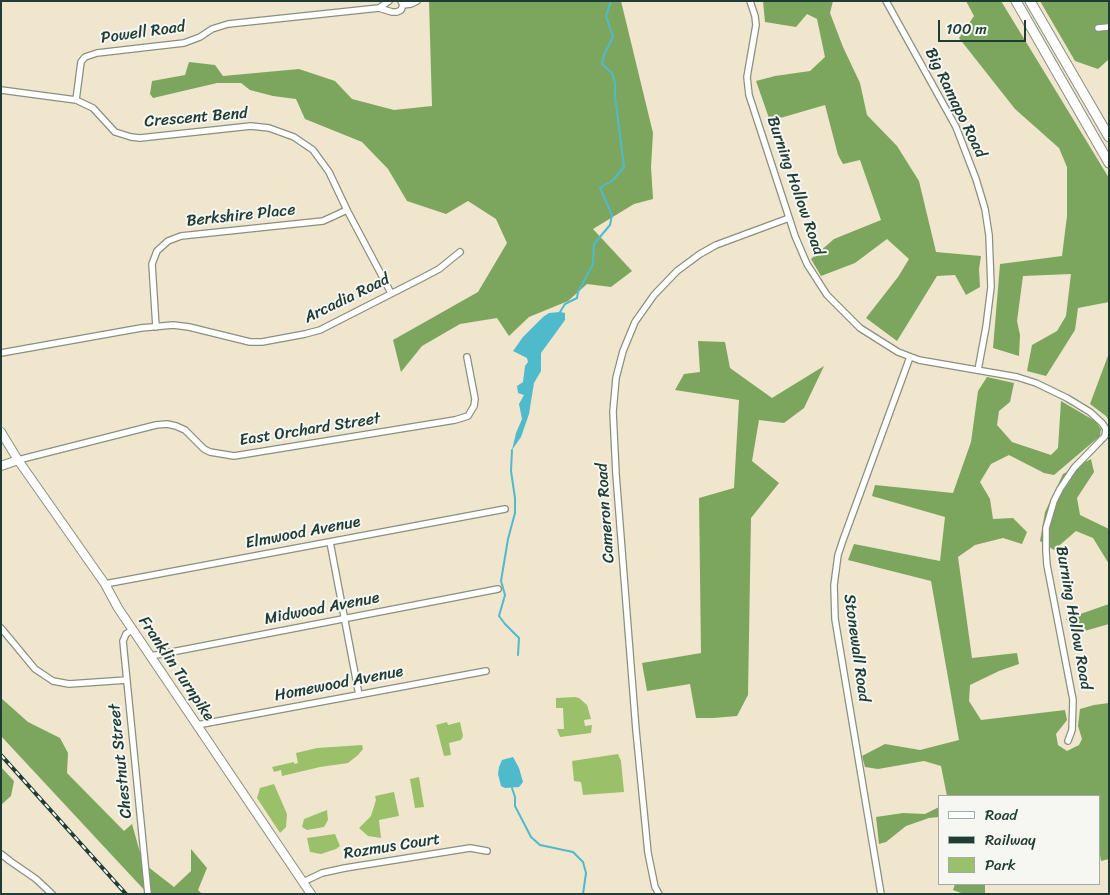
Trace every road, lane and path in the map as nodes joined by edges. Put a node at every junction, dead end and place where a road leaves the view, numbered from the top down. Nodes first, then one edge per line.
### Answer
1 (389, 1) edge
2 (416, 1) edge
3 (750, 1) edge
4 (886, 1) edge
5 (1016, 1) edge
6 (1030, 1) edge
7 (402, 3) edge
8 (379, 8) junction
9 (1109, 26) edge
10 (1098, 28) dead end
11 (1, 90) edge
12 (76, 100) junction
13 (1109, 137) edge
14 (1109, 163) edge
15 (347, 210) junction
16 (789, 218) junction
17 (460, 252) dead end
18 (391, 294) junction
19 (156, 327) junction
20 (1, 353) edge
21 (467, 357) dead end
22 (910, 357) junction
23 (978, 370) junction
24 (1, 432) edge
25 (18, 460) junction
26 (1, 466) edge
27 (505, 509) dead end
28 (330, 542) junction
29 (105, 584) junction
30 (498, 589) dead end
31 (345, 619) junction
32 (1, 628) edge
33 (133, 629) junction
34 (151, 656) junction
35 (486, 670) dead end
36 (127, 680) junction
37 (359, 695) junction
38 (197, 725) junction
39 (1068, 741) dead end
40 (487, 851) dead end
41 (1, 854) edge
42 (303, 882) junction
43 (52, 894) edge
44 (148, 894) edge
45 (311, 894) edge
46 (659, 894) edge
47 (881, 894) edge

1 - 8 street, Powell Road
2 - 7 street
3 - 16 street, Burning Hollow Road
4 - 23 street, Big Ramapo Road
5 - 14 highway
6 - 13 highway
7 - 8 street, Powell Road
8 - 12 street, Powell Road
9 - 10 street
11 - 12 street
12 - 15 street, Crescent Bend
15 - 18 street, Crescent Bend
15 - 19 street, Berkshire Place
16 - 22 street, Burning Hollow Road
16 - 46 street, Cameron Road
17 - 18 street, Arcadia Road
18 - 19 street, Arcadia Road
19 - 20 street, Arcadia Road
21 - 25 street, East Orchard Street
22 - 23 street, Burning Hollow Road
22 - 47 street, Stonewall Road
23 - 39 street, Burning Hollow Road
24 - 25 main road, Franklin Turnpike
25 - 26 main road
25 - 29 main road, Franklin Turnpike
27 - 28 street, Elmwood Avenue
28 - 29 street, Elmwood Avenue
28 - 31 street
29 - 33 main road, Franklin Turnpike
30 - 31 street, Midwood Avenue
31 - 34 street, Midwood Avenue
31 - 37 street
32 - 36 street
33 - 34 main road, Franklin Turnpike
33 - 36 street, Chestnut Street
34 - 38 main road, Franklin Turnpike
35 - 37 street, Homewood Avenue
36 - 44 street, Chestnut Street
37 - 38 street, Homewood Avenue
38 - 42 main road, Franklin Turnpike
40 - 42 street, Rozmus Court
41 - 43 street
42 - 45 main road, Franklin Turnpike

